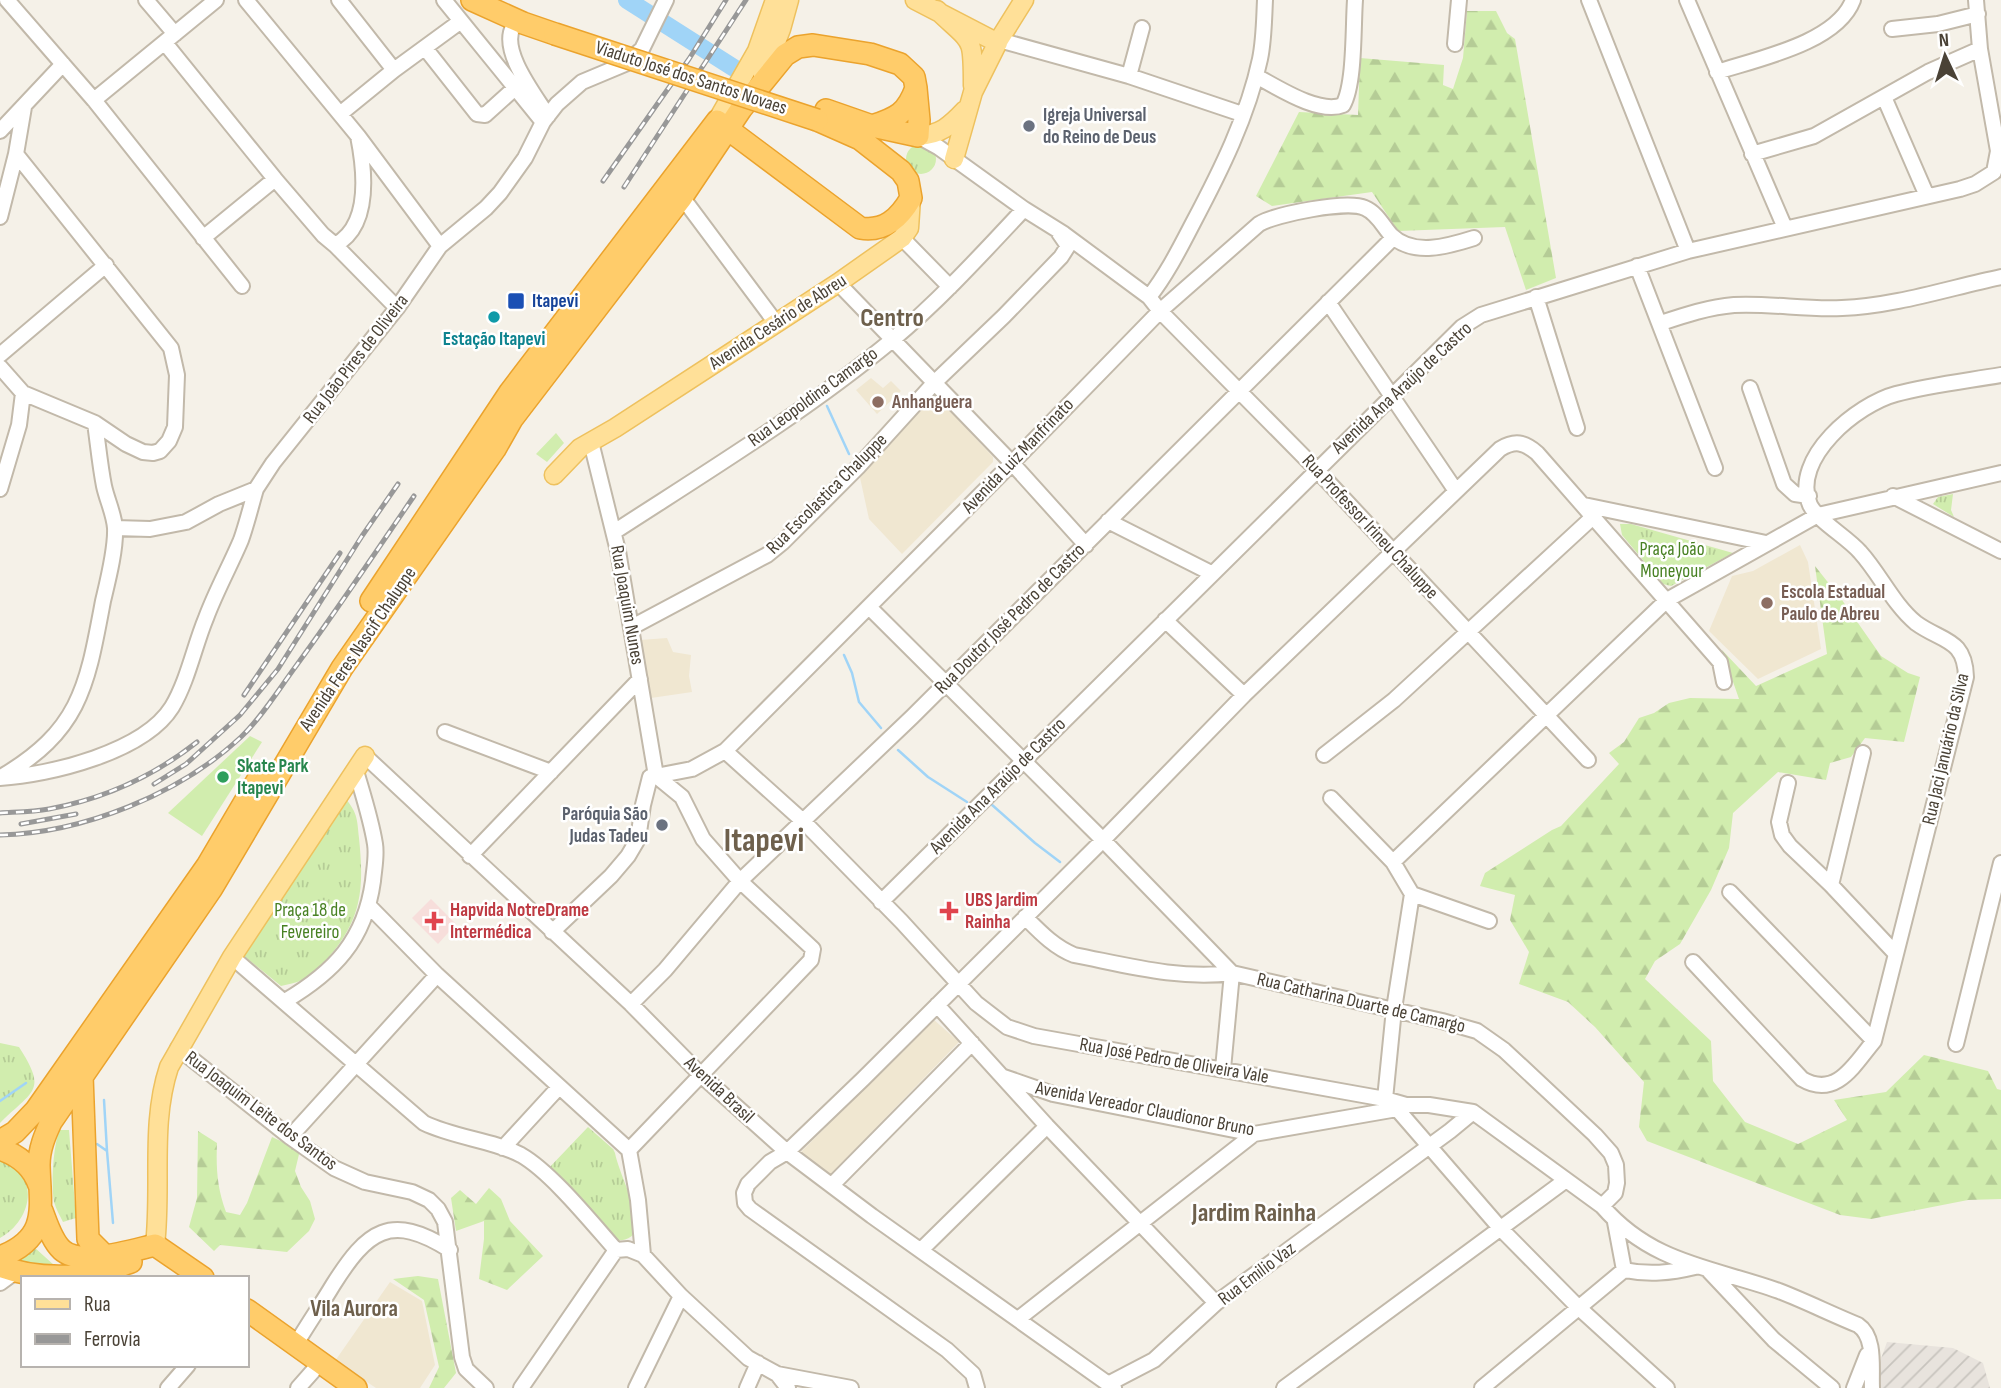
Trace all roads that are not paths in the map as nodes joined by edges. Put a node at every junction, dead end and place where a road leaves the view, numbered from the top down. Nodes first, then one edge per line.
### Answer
1 (7, 0) edge
2 (146, 0) edge
3 (216, 0) edge
4 (246, 0) edge
5 (339, 0) edge
6 (444, 0) edge
7 (472, 0) edge
8 (511, 0) edge
9 (666, 0) edge
10 (775, 0) edge
11 (789, 0) edge
12 (915, 0) edge
13 (1024, 0) edge
14 (1265, 0) edge
15 (1355, 0) edge
16 (1459, 0) edge
17 (1687, 0) edge
18 (1853, 0) edge
19 (1593, 1) edge
20 (1977, 7) edge
21 (937, 10) junction
22 (461, 22) junction
23 (523, 23) junction
24 (556, 28) junction
25 (1142, 28) dead end
26 (1892, 29) dead end
27 (170, 38) junction
28 (999, 41) junction
29 (1455, 44) dead end
30 (425, 48) junction
31 (1980, 49) junction
32 (63, 64) junction
33 (394, 70) junction
34 (1717, 72) junction
35 (1129, 76) junction
36 (1256, 76) junction
37 (761, 82) junction
38 (515, 88) junction
39 (916, 88) junction
40 (1884, 97) junction
41 (94, 100) junction
42 (970, 100) junction
43 (24, 107) junction
44 (340, 114) junction
45 (818, 114) junction
46 (1242, 114) junction
47 (546, 119) junction
48 (722, 125) junction
49 (1997, 125) edge
50 (872, 126) junction
51 (0, 131) edge
52 (358, 136) junction
53 (918, 136) junction
54 (16, 154) junction
55 (1752, 154) junction
56 (954, 159) junction
57 (901, 171) junction
58 (275, 180) junction
59 (673, 194) junction
60 (1927, 196) junction
61 (911, 198) junction
62 (1024, 209) junction
63 (0, 218) edge
64 (1785, 228) junction
65 (1057, 230) junction
66 (204, 238) junction
67 (902, 238) junction
68 (1393, 238) junction
69 (1474, 238) dead end
70 (335, 246) junction
71 (440, 246) junction
72 (1688, 251) junction
73 (106, 265) junction
74 (1637, 266) junction
75 (2001, 277) edge
76 (838, 283) junction
77 (242, 286) dead end
78 (950, 287) junction
79 (1149, 297) junction
80 (1536, 297) junction
81 (1328, 302) junction
82 (397, 309) junction
83 (1160, 311) junction
84 (776, 323) junction
85 (1661, 323) junction
86 (892, 340) junction
87 (0, 355) edge
88 (0, 367) edge
89 (2001, 375) edge
90 (934, 382) junction
91 (1750, 388) dead end
92 (1240, 390) junction
93 (23, 393) junction
94 (1390, 396) junction
95 (95, 423) junction
96 (1577, 428) dead end
97 (591, 442) junction
98 (1013, 463) junction
99 (1715, 468) dead end
100 (1316, 469) junction
101 (2001, 472) edge
102 (554, 475) dead end
103 (0, 489) edge
104 (256, 489) junction
105 (1456, 491) junction
106 (1809, 496) junction
107 (1893, 496) junction
108 (1584, 505) junction
109 (1818, 514) junction
110 (1594, 516) junction
111 (1108, 521) junction
112 (115, 528) junction
113 (614, 532) junction
114 (1766, 543) junction
115 (1086, 545) junction
116 (1394, 551) junction
117 (2001, 551) edge
118 (1211, 573) junction
119 (1667, 600) junction
120 (870, 608) junction
121 (1165, 620) junction
122 (632, 627) junction
123 (1469, 632) junction
124 (640, 678) junction
125 (1724, 682) dead end
126 (945, 683) junction
127 (1244, 695) junction
128 (1546, 713) junction
129 (445, 732) dead end
130 (725, 751) junction
131 (1863, 753) dead end
132 (1324, 755) dead end
133 (1588, 760) dead end
134 (1023, 762) junction
135 (360, 763) junction
136 (551, 772) junction
137 (657, 775) junction
138 (0, 778) edge
139 (1788, 783) dead end
140 (1331, 798) dead end
141 (804, 822) junction
142 (1103, 840) junction
143 (470, 856) junction
144 (1393, 862) junction
145 (2001, 863) edge
146 (740, 881) junction
147 (1831, 886) junction
148 (1730, 892) dead end
149 (1412, 894) junction
150 (881, 902) junction
151 (369, 906) junction
152 (1025, 917) junction
153 (1489, 921) dead end
154 (552, 932) junction
155 (1896, 954) junction
156 (232, 957) junction
157 (1692, 962) dead end
158 (1232, 973) junction
159 (437, 975) junction
160 (958, 983) junction
161 (285, 1002) junction
162 (631, 1004) junction
163 (937, 1005) junction
164 (1394, 1009) junction
165 (1874, 1041) junction
166 (972, 1043) junction
167 (1956, 1044) dead end
168 (178, 1048) junction
169 (356, 1063) junction
170 (1223, 1069) junction
171 (82, 1075) junction
172 (701, 1075) junction
173 (1004, 1077) junction
174 (559, 1087) junction
175 (1053, 1094) junction
176 (1385, 1099) junction
177 (1402, 1107) junction
178 (1473, 1112) junction
179 (1043, 1122) junction
180 (1254, 1133) junction
181 (290, 1137) junction
182 (0, 1141) edge
183 (1428, 1146) junction
184 (503, 1148) junction
185 (0, 1149) edge
186 (629, 1150) junction
187 (787, 1152) junction
188 (1566, 1180) junction
189 (832, 1185) junction
190 (42, 1203) junction
191 (1602, 1206) junction
192 (1615, 1222) junction
193 (1141, 1224) junction
194 (1501, 1229) junction
195 (450, 1250) junction
196 (615, 1250) junction
197 (921, 1250) junction
198 (153, 1251) junction
199 (643, 1255) junction
200 (1702, 1268) junction
201 (4, 1269) edge
202 (103, 1269) edge
203 (1624, 1270) junction
204 (182, 1276) edge
205 (198, 1276) edge
206 (681, 1296) junction
207 (1216, 1303) junction
208 (1578, 1307) junction
209 (248, 1311) edge
210 (1018, 1319) junction
211 (248, 1324) edge
212 (296, 1344) junction
213 (1870, 1347) junction
214 (758, 1363) junction
215 (186, 1367) edge
216 (313, 1371) junction
217 (777, 1374) junction
218 (1491, 1385) edge
219 (1111, 1386) edge
220 (168, 1388) edge
221 (298, 1388) edge
222 (338, 1388) edge
223 (356, 1388) edge
224 (486, 1388) edge
225 (520, 1388) edge
226 (636, 1388) edge
227 (747, 1388) edge
228 (788, 1388) edge
229 (851, 1388) edge
230 (977, 1388) edge
231 (1284, 1388) edge
232 (1667, 1388) edge
233 (1832, 1388) edge
234 (1854, 1388) edge
235 (1872, 1388) edge

1 - 32 street
2 - 27 street
3 - 27 street
4 - 44 street
5 - 33 street
6 - 22 street
7 - 23 highway, Viaduto José dos Santos Novaes
8 - 24 highway
9 - 47 street, Rua João Pires de Oliveira
10 - 48 main road
11 - 37 main road
12 - 21 main road
13 - 28 main road
14 - 36 street
15 - 36 street
16 - 29 street
17 - 34 street
18 - 34 street
19 - 72 street
20 - 26 street
20 - 31 street, Avenida Ana Araújo de Castro
21 - 28 main road
21 - 42 main road
22 - 30 street
22 - 38 street
23 - 24 highway, Viaduto José dos Santos Novaes
23 - 47 street
24 - 45 highway, Viaduto José dos Santos Novaes, bridge
25 - 35 street
27 - 41 street
27 - 58 street
28 - 35 street
28 - 42 main road
30 - 33 street
30 - 38 street
31 - 40 street
31 - 49 street, Avenida Ana Araújo de Castro
32 - 41 street
32 - 43 street
33 - 44 street
34 - 55 street
35 - 46 street
36 - 46 street
37 - 39 highway, Avenida Feres Nascif Chaluppe
37 - 48 highway, Avenida Feres Nascif Chaluppe
38 - 47 street
39 - 50 highway
39 - 53 highway
40 - 55 street
40 - 60 street
41 - 66 street
42 - 53 main road
42 - 56 main road
43 - 51 street
43 - 54 street
44 - 52 street
45 - 50 highway, Viaduto José dos Santos Novaes
45 - 57 highway, Viaduto José dos Santos Novaes
46 - 79 street
47 - 71 street, Rua João Pires de Oliveira
48 - 59 highway, Avenida Feres Nascif Chaluppe
48 - 61 highway
49 - 60 street, Avenida Ana Araújo de Castro
50 - 53 highway, Viaduto José dos Santos Novaes
52 - 70 street
52 - 71 street
53 - 56 street, Rua Professor Irineu Chaluppe
53 - 57 highway
54 - 63 street
54 - 73 street
55 - 64 street
56 - 62 street, Rua Professor Irineu Chaluppe
57 - 61 highway
58 - 66 street
58 - 70 street
59 - 84 street
59 - 171 highway, Avenida Feres Nascif Chaluppe
59 - 182 highway, Avenida Feres Nascif Chaluppe
60 - 64 street, Avenida Ana Araújo de Castro
61 - 67 main road
62 - 65 street, Rua Professor Irineu Chaluppe
62 - 78 street, Rua Leopoldina Camargo
64 - 72 street, Avenida Ana Araújo de Castro
65 - 79 street, Rua Professor Irineu Chaluppe
65 - 90 street, Rua Escolastica Chaluppe
66 - 77 street
67 - 76 main road, Avenida Cesário de Abreu
67 - 78 street
68 - 69 street
68 - 81 street, Rua Doutor José Pedro de Castro
68 - 83 street, Avenida Luiz Manfrinato
70 - 82 street
71 - 82 street, Rua João Pires de Oliveira
72 - 74 street, Avenida Ana Araújo de Castro
73 - 87 street
73 - 95 street
74 - 80 street, Avenida Ana Araújo de Castro
74 - 85 street
75 - 85 street
76 - 84 main road, Avenida Cesário de Abreu
76 - 86 street
78 - 86 street, Rua Leopoldina Camargo
79 - 83 street, Rua Professor Irineu Chaluppe
80 - 94 street, Avenida Ana Araújo de Castro
80 - 96 street
81 - 92 street, Rua Doutor José Pedro de Castro
81 - 94 street
82 - 104 street, Rua João Pires de Oliveira
83 - 92 street, Rua Professor Irineu Chaluppe
83 - 98 street, Avenida Luiz Manfrinato
84 - 97 main road, Avenida Cesário de Abreu
85 - 99 street
86 - 90 street
86 - 113 street, Rua Leopoldina Camargo
88 - 93 street
89 - 106 street
90 - 98 street
90 - 122 street, Rua Escolastica Chaluppe
91 - 106 street
92 - 100 street, Rua Professor Irineu Chaluppe
92 - 111 street, Rua Doutor José Pedro de Castro
93 - 95 street
93 - 103 street
94 - 100 street, Avenida Ana Araújo de Castro
94 - 105 street
95 - 112 street
97 - 102 main road, Avenida Cesário de Abreu
97 - 113 street, Rua Joaquim Nunes
98 - 115 street
98 - 120 street, Avenida Luiz Manfrinato
100 - 116 street, Rua Professor Irineu Chaluppe
100 - 118 street, Avenida Ana Araújo de Castro
101 - 107 street
104 - 112 street
104 - 138 street, Rua João Pires de Oliveira
105 - 108 street
105 - 116 street
106 - 109 street
107 - 109 street
107 - 117 street
108 - 110 street
108 - 114 street
109 - 114 street
109 - 155 street, Rua Jaci Januário da Silva
110 - 119 street
110 - 123 street
111 - 115 street, Rua Doutor José Pedro de Castro
111 - 118 street
112 - 138 street
113 - 122 street, Rua Joaquim Nunes
114 - 119 street
115 - 126 street, Rua Doutor José Pedro de Castro
116 - 123 street, Rua Professor Irineu Chaluppe
116 - 127 street
118 - 121 street, Avenida Ana Araújo de Castro
119 - 125 street
119 - 128 street
120 - 126 street
120 - 130 street, Avenida Luiz Manfrinato
121 - 127 street
121 - 134 street, Avenida Ana Araújo de Castro
122 - 124 street, Rua Joaquim Nunes
123 - 128 street, Rua Professor Irineu Chaluppe
123 - 132 street
124 - 136 street
124 - 137 street, Rua Joaquim Nunes
126 - 134 street, Rua Catharina Duarte de Camargo
126 - 141 street, Rua Doutor José Pedro de Castro
127 - 142 street
128 - 133 street, Rua Professor Irineu Chaluppe
128 - 144 street
129 - 136 street
130 - 137 street, Avenida Luiz Manfrinato
130 - 141 street, Rua José Pedro de Oliveira Vale
131 - 147 street
134 - 142 street, Rua Catharina Duarte de Camargo
134 - 150 street, Avenida Ana Araújo de Castro
135 - 143 street, Avenida Brasil
135 - 151 street
135 - 156 main road
136 - 143 street
137 - 146 street
137 - 154 street
139 - 147 street
140 - 144 street
141 - 146 street, Rua Doutor José Pedro de Castro
141 - 150 street, Rua José Pedro de Oliveira Vale
142 - 152 street
142 - 158 street, Rua Catharina Duarte de Camargo
143 - 154 street, Avenida Brasil
144 - 149 street
145 - 167 street
146 - 162 street, Rua Doutor José Pedro de Castro
146 - 172 street
147 - 155 street
148 - 165 street
149 - 153 street
149 - 164 street
150 - 160 street, Rua José Pedro de Oliveira Vale
151 - 159 street
151 - 161 street
152 - 158 street
152 - 160 street
154 - 162 street, Avenida Brasil
155 - 165 street, Rua Jaci Januário da Silva
156 - 161 street
156 - 168 main road
157 - 165 street
158 - 164 street, Rua Catharina Duarte de Camargo
158 - 170 street
159 - 169 street
159 - 174 street
160 - 163 street
160 - 170 street, Rua José Pedro de Oliveira Vale
161 - 169 street
162 - 172 street, Avenida Brasil
163 - 166 street
163 - 187 street
164 - 176 street
164 - 191 street, Rua Catharina Duarte de Camargo
166 - 173 street
166 - 189 street
168 - 181 street, Rua Joaquim Leite dos Santos
168 - 198 main road
169 - 181 street
169 - 184 street
170 - 176 street, Rua José Pedro de Oliveira Vale
171 - 190 highway, Avenida Feres Nascif Chaluppe
171 - 202 highway
172 - 186 street
172 - 187 street, Avenida Brasil
173 - 175 street, Avenida Vereador Claudionor Bruno
173 - 179 street
174 - 184 street
174 - 186 street
175 - 179 street
175 - 180 street, Avenida Vereador Claudionor Bruno
176 - 177 street, Rua José Pedro de Oliveira Vale
177 - 178 street, Avenida Vereador Claudionor Bruno
177 - 180 street, Avenida Vereador Claudionor Bruno
177 - 183 street
178 - 183 street, Rua Emilio Vaz
178 - 188 street, Avenida Vereador Claudionor Bruno
179 - 193 street
179 - 197 street
180 - 193 street
181 - 195 street, Rua Joaquim Leite dos Santos
183 - 194 street
183 - 207 street, Rua Emilio Vaz
184 - 196 street
185 - 190 highway
186 - 199 street
187 - 189 street, Avenida Brasil
187 - 230 street
188 - 191 street, Avenida Vereador Claudionor Bruno
188 - 194 street
189 - 197 street, Avenida Brasil
190 - 201 highway
190 - 202 highway
191 - 192 street, Avenida Vereador Claudionor Bruno
192 - 200 street, Avenida Vereador Claudionor Bruno
192 - 203 street
193 - 207 street
193 - 210 street
194 - 208 street
194 - 231 street
195 - 212 street
195 - 224 street, Rua Joaquim Leite dos Santos
196 - 199 street
196 - 225 street
197 - 210 street, Avenida Brasil
198 - 202 highway
198 - 204 highway
198 - 205 highway
199 - 206 street
200 - 203 street
200 - 213 street, Avenida Vereador Claudionor Bruno
200 - 233 street
201 - 202 highway
203 - 208 street
206 - 214 street
206 - 226 street
207 - 219 street, Rua Emilio Vaz
208 - 218 street
208 - 232 street
209 - 212 highway
210 - 219 street, Avenida Brasil
211 - 216 highway
212 - 223 highway
213 - 234 street
213 - 235 street
214 - 217 street
214 - 227 street
215 - 220 street
216 - 221 street
216 - 222 highway
217 - 228 street
217 - 229 street

